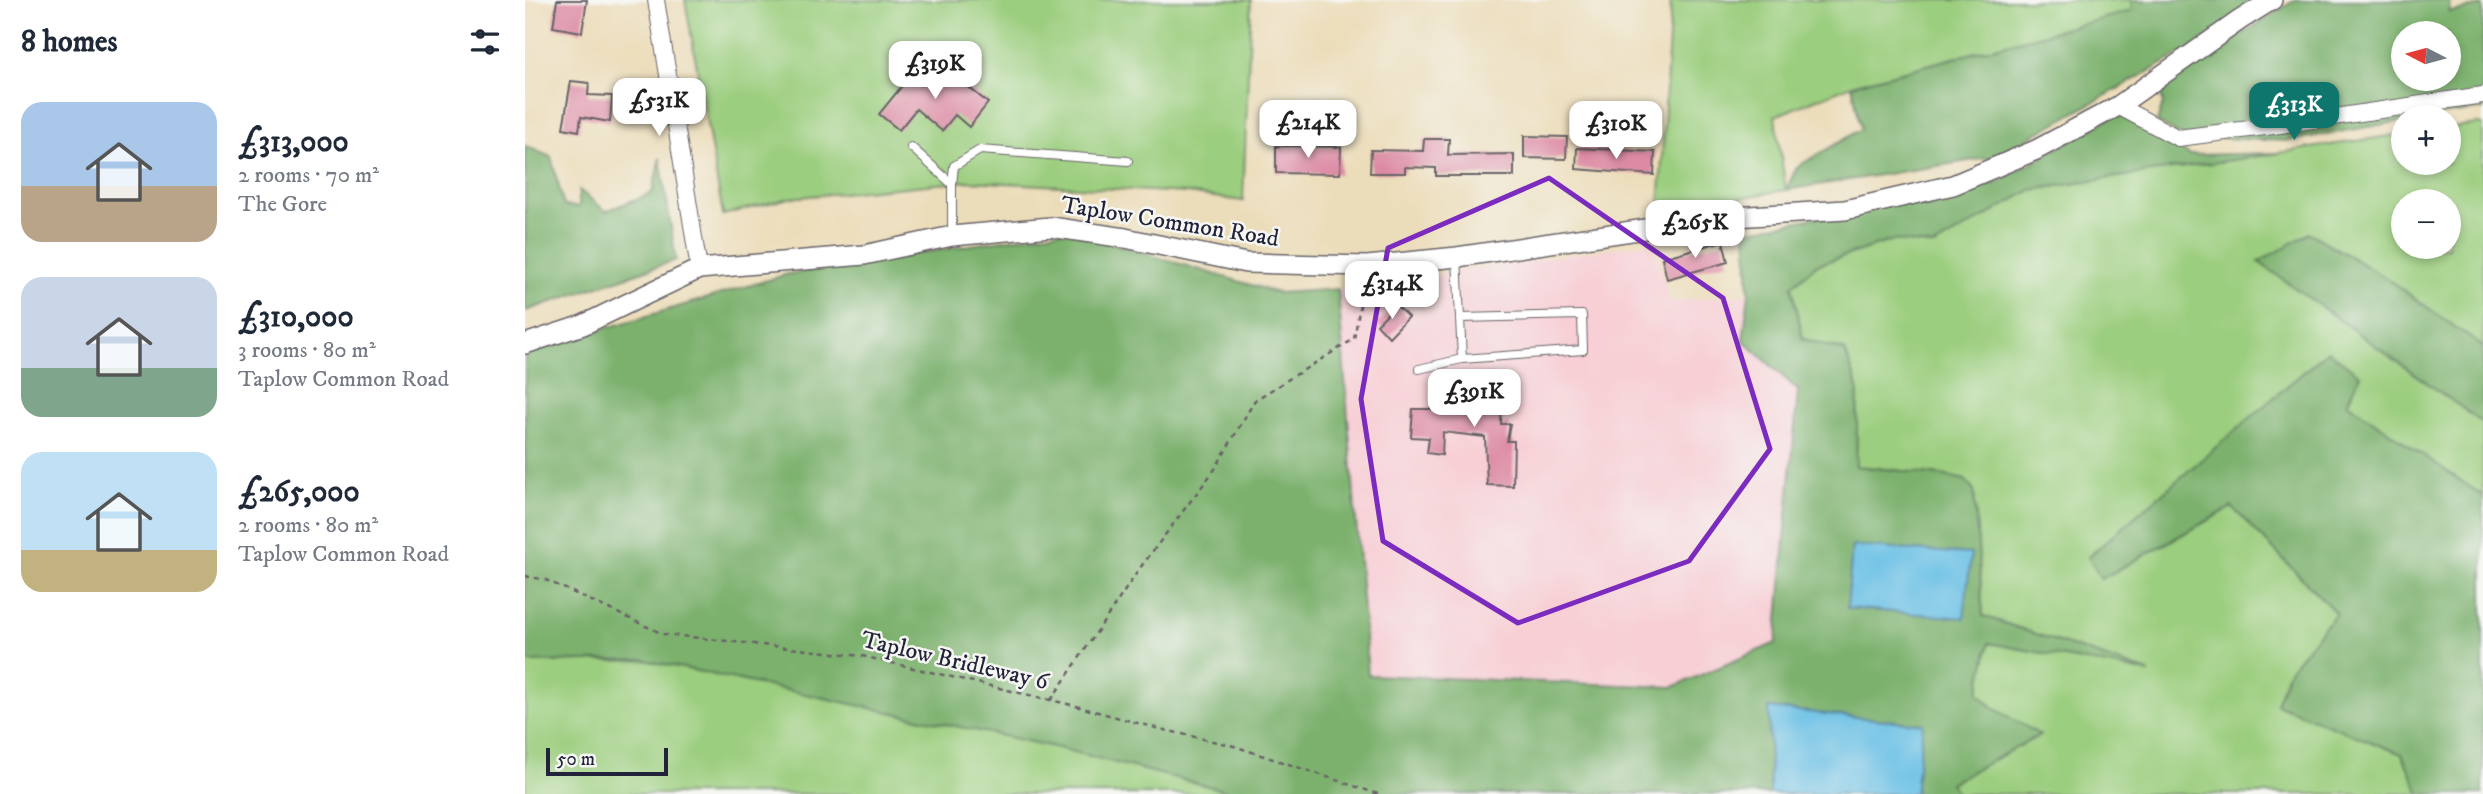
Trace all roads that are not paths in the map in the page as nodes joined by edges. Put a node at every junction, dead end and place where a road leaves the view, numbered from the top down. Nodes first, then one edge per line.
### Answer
1 (656, 0) edge
2 (2272, 0) edge
3 (2483, 95) edge
4 (2118, 106) junction
5 (911, 147) dead end
6 (1128, 161) dead end
7 (952, 184) junction
8 (952, 236) junction
9 (1457, 257) junction
10 (699, 269) junction
11 (1460, 318) junction
12 (525, 344) edge
13 (1462, 359) junction
14 (1419, 369) dead end

1 - 10 street
2 - 4 street, Taplow Common Road
3 - 4 street
4 - 9 street, Taplow Common Road
5 - 7 lane
6 - 7 lane
7 - 8 lane
8 - 9 street, Taplow Common Road
8 - 10 street, Taplow Common Road
9 - 11 lane
10 - 12 street, Taplow Common Road
11 - 13 lane
11 - 13 lane
13 - 14 lane

